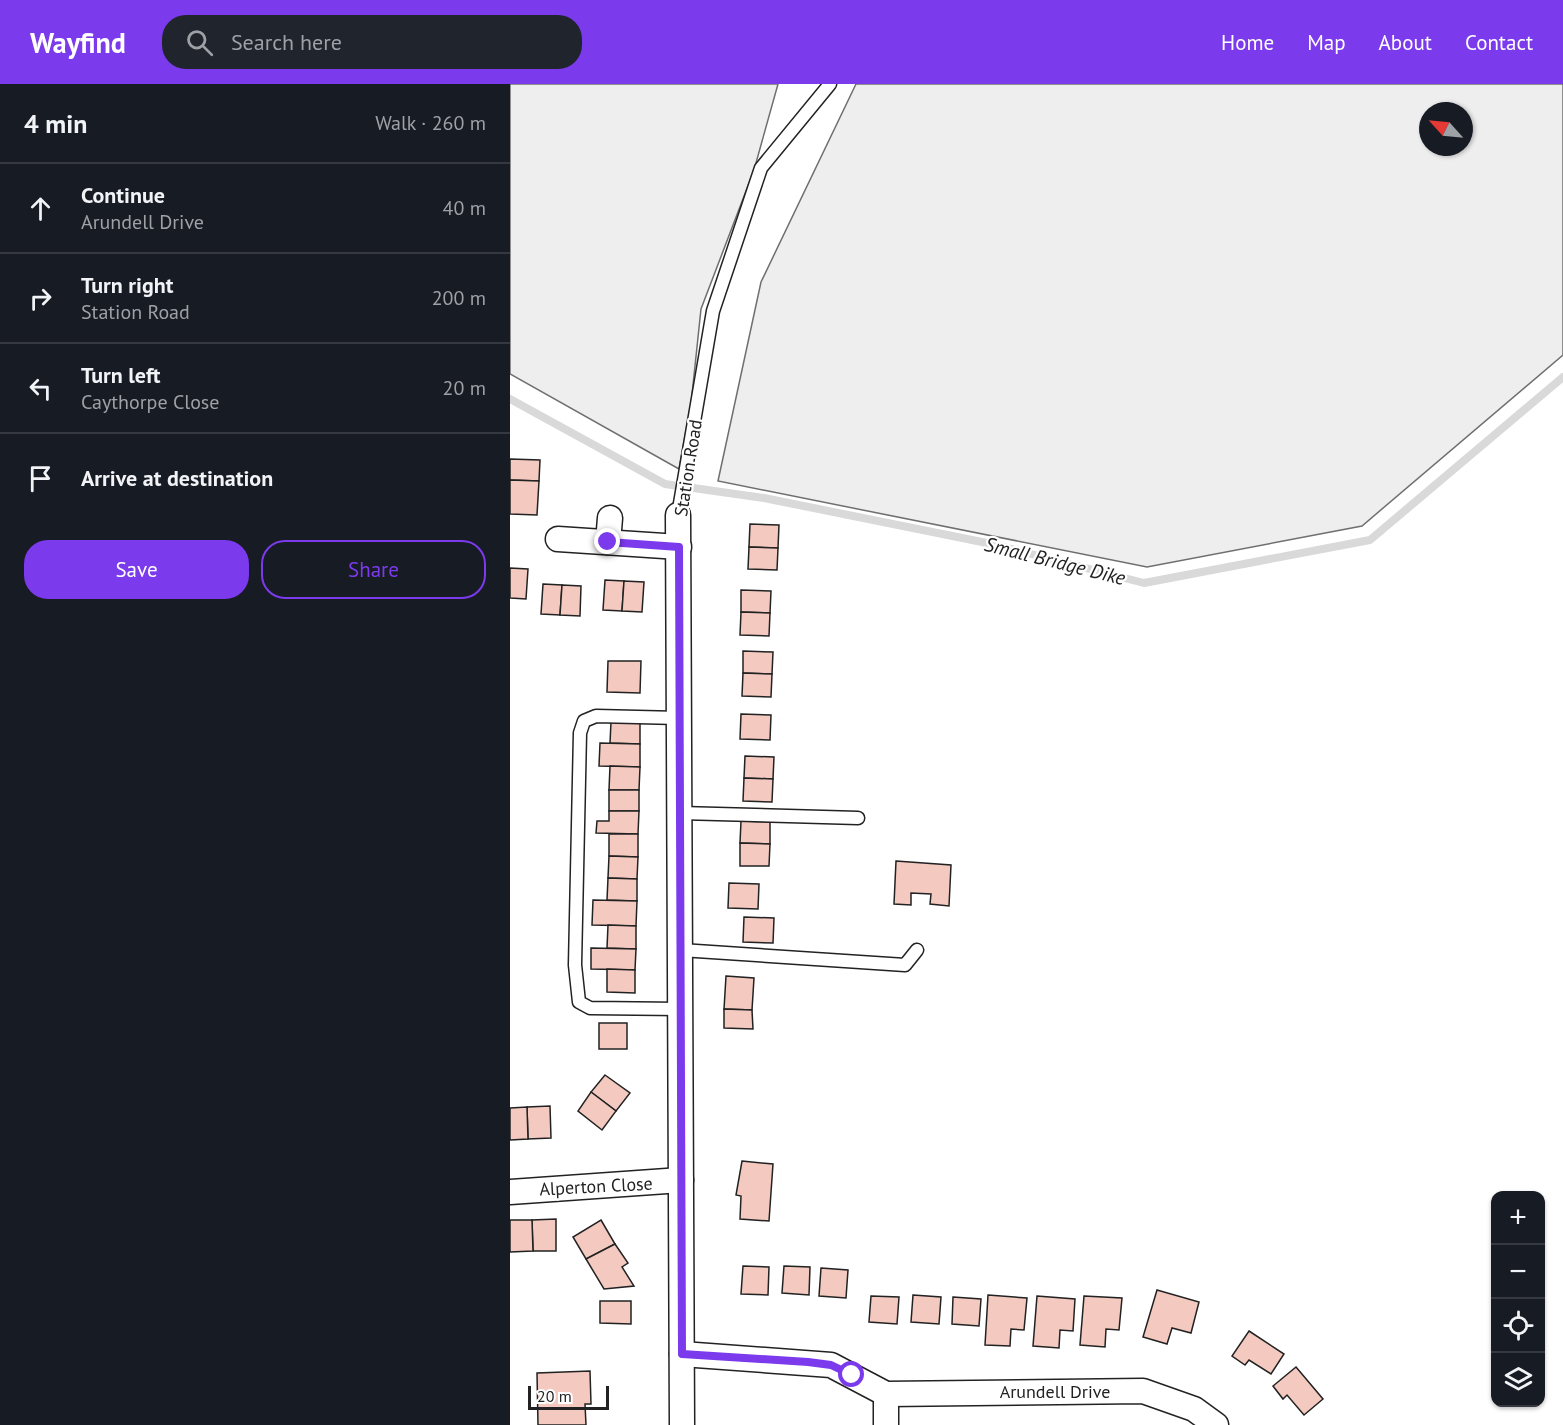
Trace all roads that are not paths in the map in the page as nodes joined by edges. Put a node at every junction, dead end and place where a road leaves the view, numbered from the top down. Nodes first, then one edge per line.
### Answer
1 (830, 84) edge
2 (678, 515) joint
3 (610, 518) dead end
4 (558, 539) dead end
5 (608, 542) junction
6 (679, 547) junction
7 (680, 718) junction
8 (680, 813) junction
9 (858, 818) dead end
10 (681, 950) junction
11 (917, 950) dead end
12 (681, 1009) junction
13 (681, 1180) junction
14 (510, 1192) edge
15 (682, 1354) junction
16 (886, 1394) junction
17 (682, 1425) edge
18 (886, 1425) edge
19 (1216, 1425) edge

1 - 2 lane, Station Road
2 - 6 street, Station Road
3 - 5 street
4 - 5 street
5 - 6 street
6 - 7 street, Station Road
7 - 8 street, Station Road
7 - 12 lane
8 - 9 lane
8 - 10 street, Station Road
10 - 11 lane
10 - 12 street, Station Road
12 - 13 street, Station Road
13 - 14 street, Alperton Close
13 - 15 street, Station Road
15 - 16 street, Arundell Drive
15 - 17 street, Station Road
16 - 18 street
16 - 19 street, Arundell Drive

